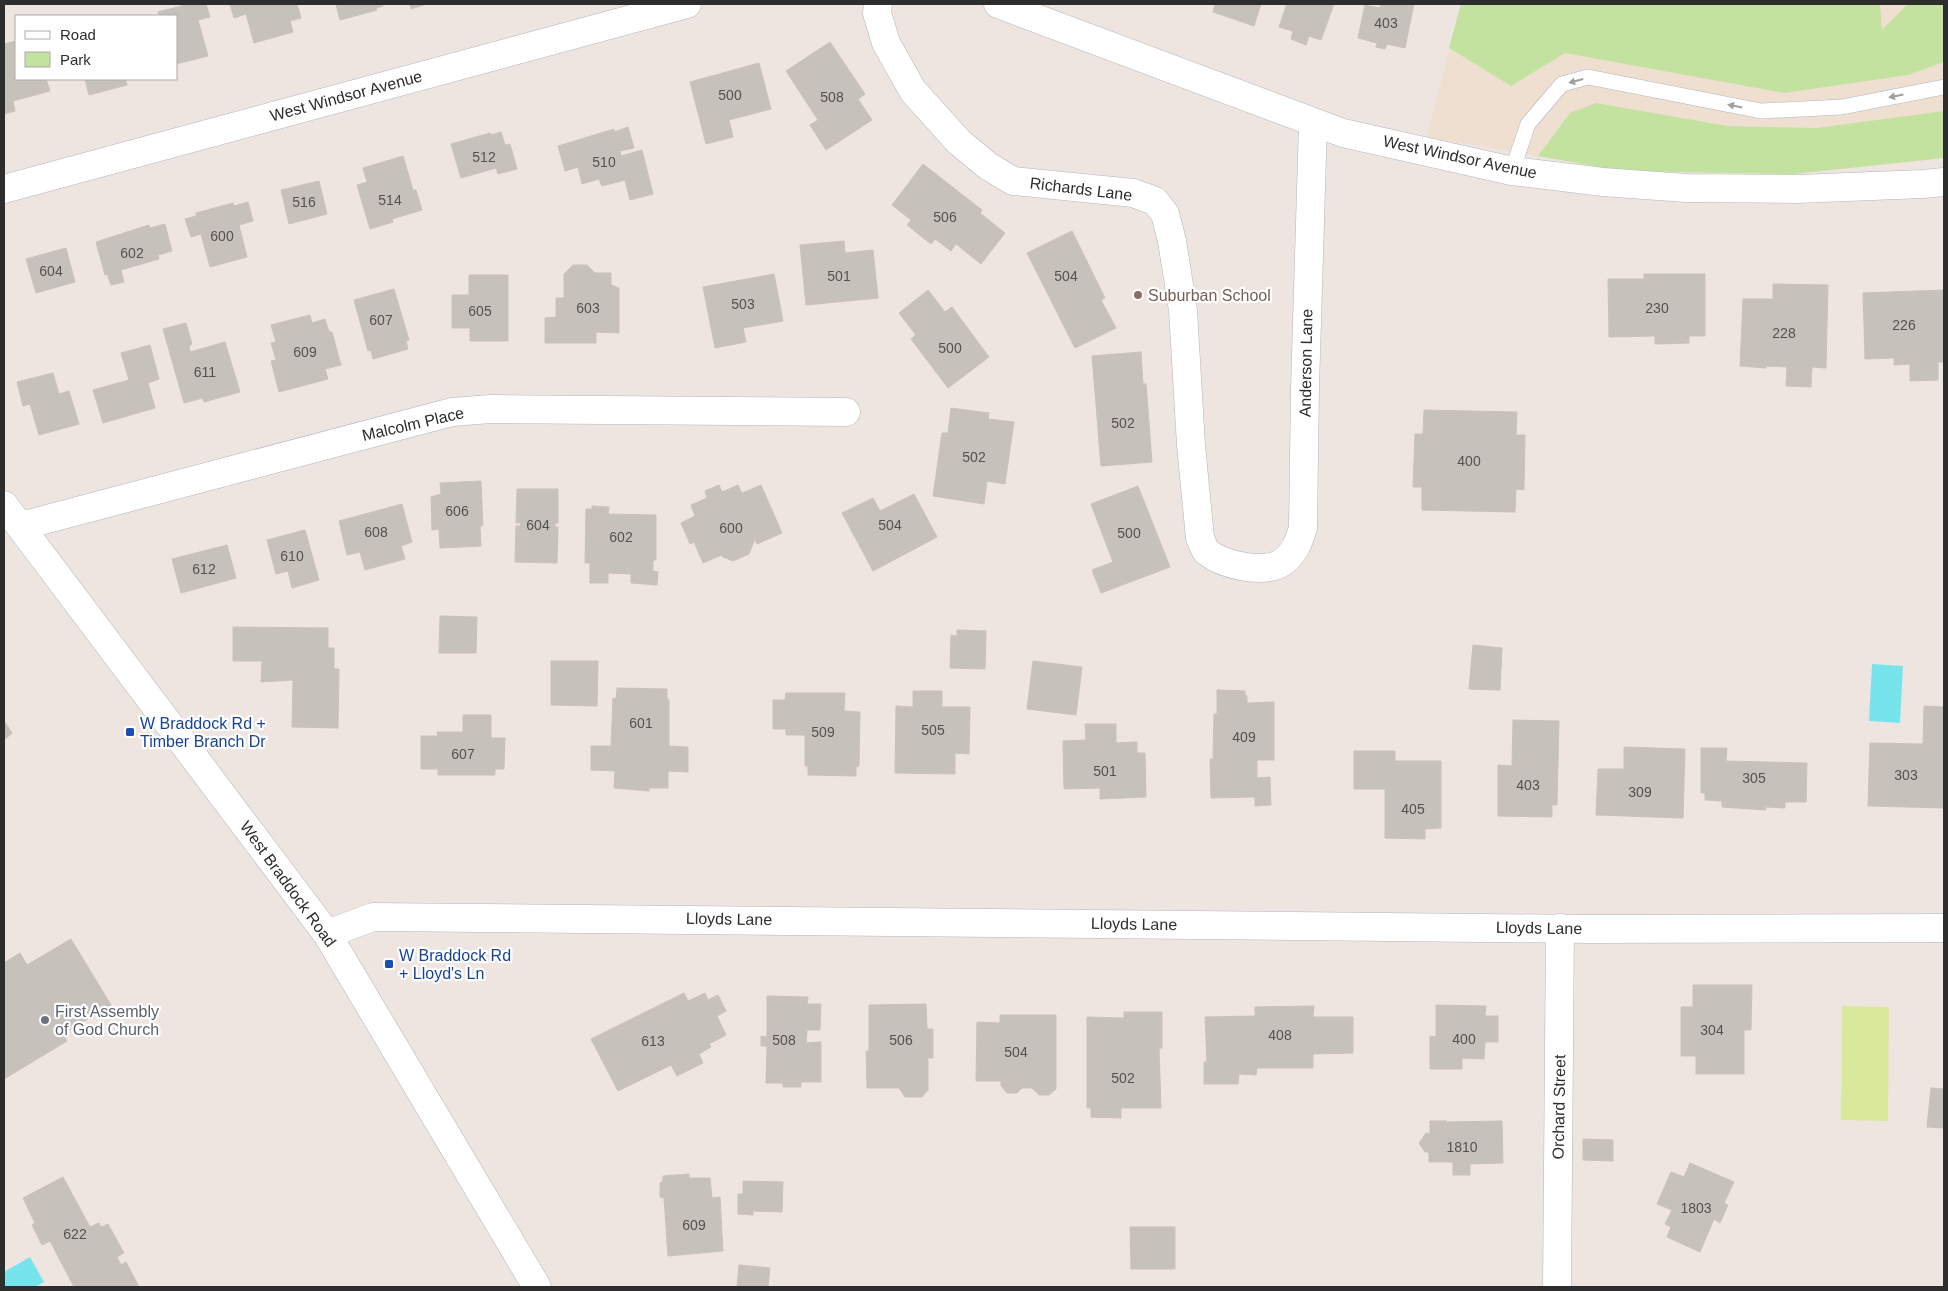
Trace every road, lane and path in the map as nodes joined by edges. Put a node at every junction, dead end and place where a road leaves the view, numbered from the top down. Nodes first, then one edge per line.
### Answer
1 (687, 4) edge
2 (878, 4) edge
3 (998, 4) edge
4 (1944, 87) edge
5 (1313, 123) junction
6 (1512, 171) junction
7 (1944, 182) edge
8 (4, 189) edge
9 (846, 412) dead end
10 (4, 505) edge
11 (21, 526) junction
12 (1250, 568) joint
13 (1560, 928) junction
14 (1944, 928) edge
15 (327, 934) junction
16 (536, 1287) edge
17 (1557, 1287) edge

1 - 8 street, West Windsor Avenue
2 - 12 street, Richards Lane
3 - 5 street, West Windsor Avenue
4 -> 6 lane
5 - 6 street, West Windsor Avenue
5 - 12 street, Anderson Lane
6 - 7 street, West Windsor Avenue
9 - 11 street, Malcolm Place
10 - 11 street, West Braddock Road
11 - 15 street, West Braddock Road
13 - 14 street, Lloyds Lane
13 - 15 street, Lloyds Lane
13 - 17 street, Orchard Street
15 - 16 street, West Braddock Road

